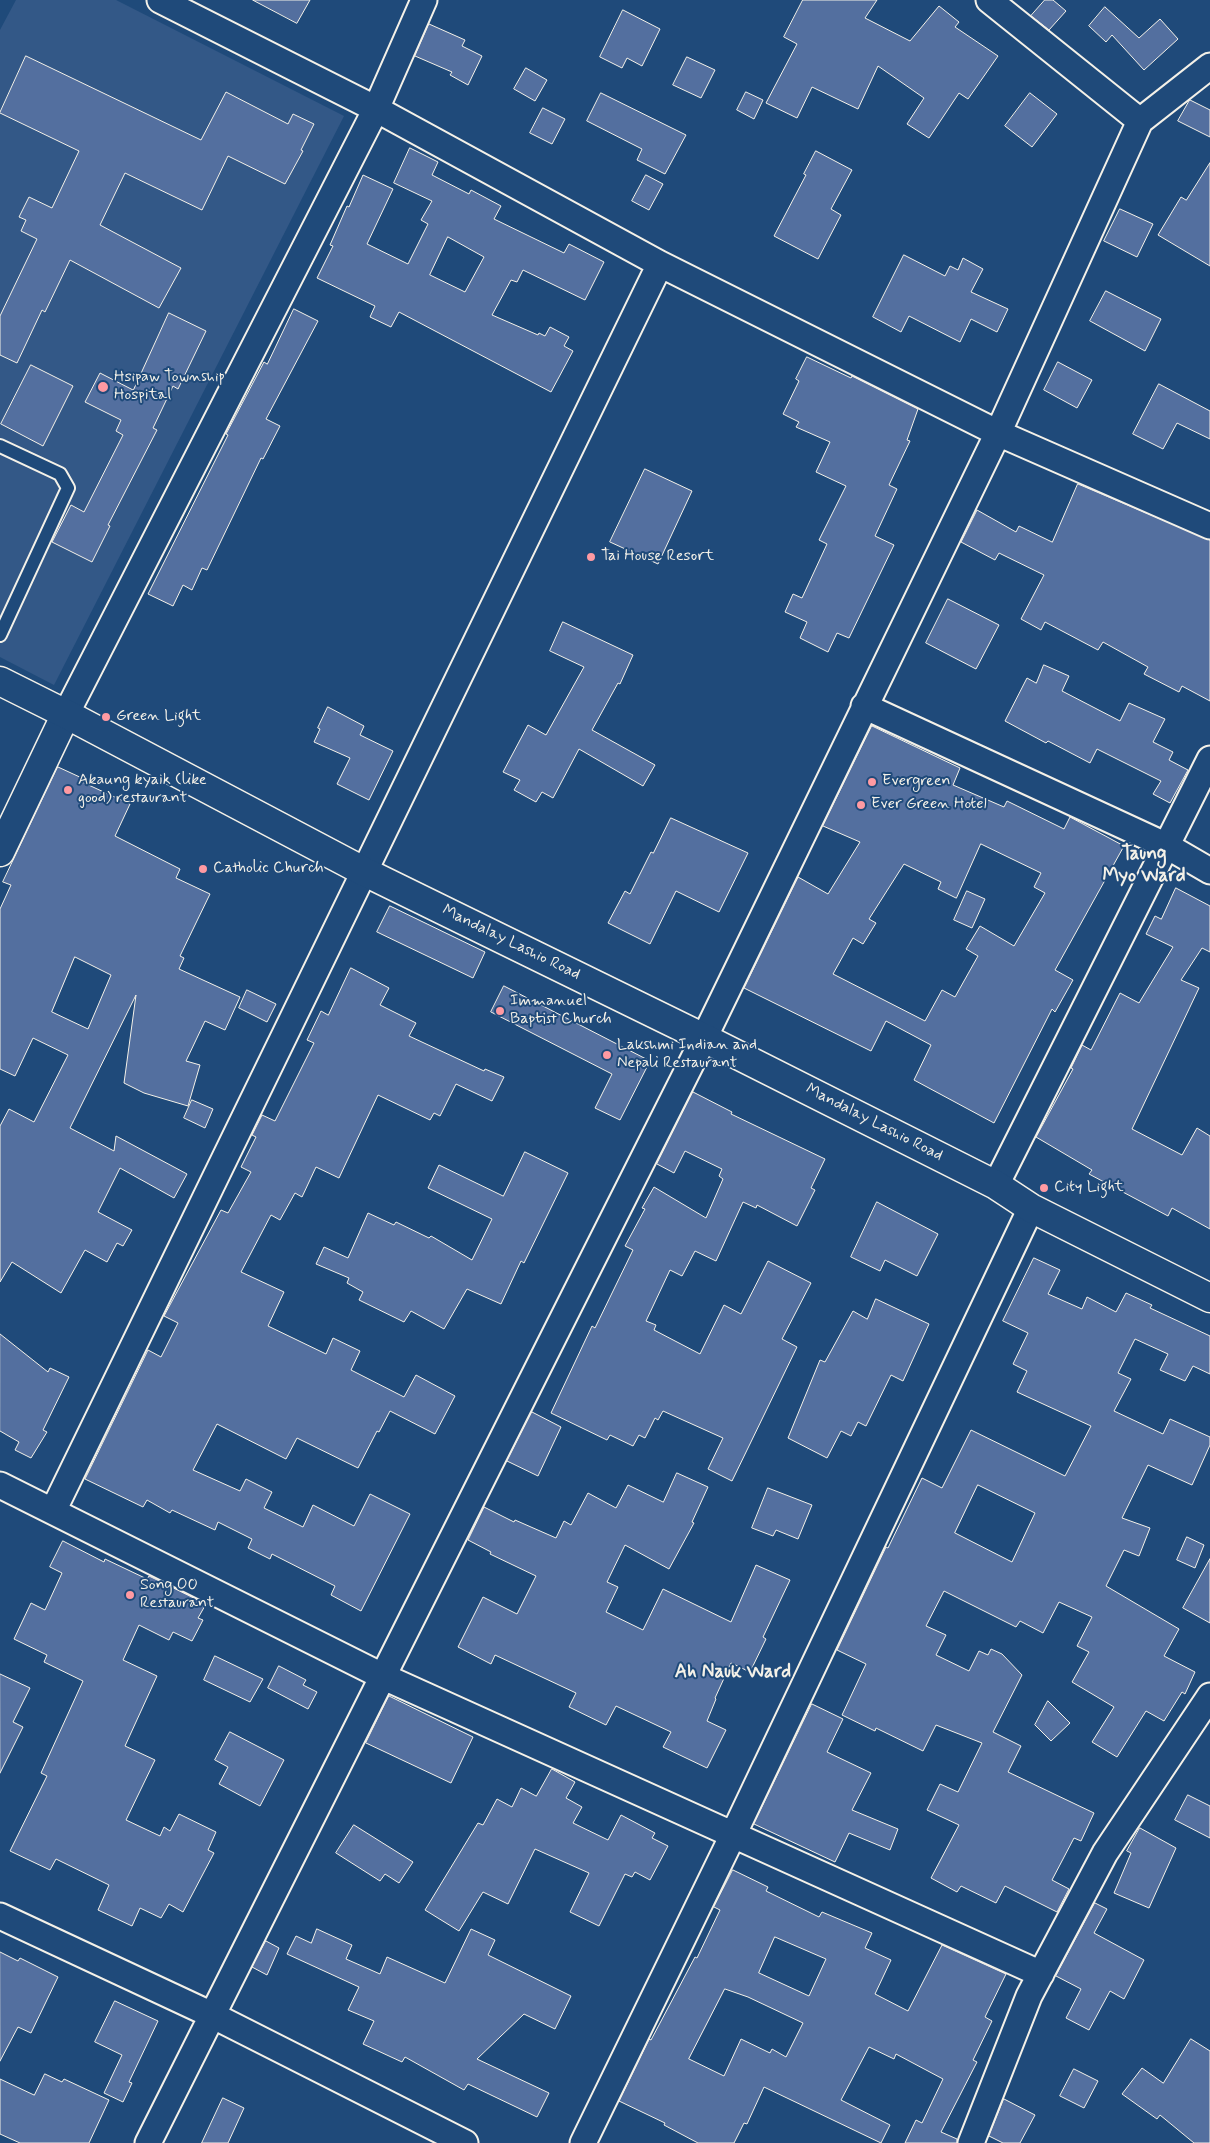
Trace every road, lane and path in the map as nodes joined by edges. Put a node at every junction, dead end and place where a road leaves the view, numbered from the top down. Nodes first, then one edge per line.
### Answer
1 (160, 0) edge
2 (424, 0) edge
3 (989, 0) edge
4 (1210, 66) edge
5 (376, 109) junction
6 (1140, 121) junction
7 (660, 264) junction
8 (998, 434) junction
9 (0, 446) edge
10 (1210, 526) edge
11 (0, 635) edge
12 (0, 681) edge
13 (864, 706) junction
14 (66, 714) junction
15 (1210, 759) edge
16 (1167, 846) junction
17 (0, 852) edge
18 (365, 872) junction
19 (1210, 872) edge
20 (704, 1038) junction
21 (996, 1185) junction
22 (1031, 1208) junction
23 (1210, 1298) edge
24 (0, 1484) edge
25 (53, 1512) junction
26 (382, 1676) junction
27 (1210, 1696) edge
28 (734, 1834) junction
29 (0, 1916) edge
30 (1042, 1974) junction
31 (212, 2016) junction
32 (148, 2143) edge
33 (465, 2143) edge
34 (583, 2143) edge
35 (971, 2143) edge

1 - 5 street
2 - 5 street
3 - 6 street
4 - 6 street
5 - 7 street
5 - 14 street
6 - 8 street
7 - 8 street
7 - 18 street
8 - 10 street
8 - 13 street
9 - 11 lane
12 - 14 main road, Mandalay Lashio Road
13 - 16 street
13 - 20 street
14 - 17 main road
14 - 18 main road, Mandalay Lashio Road
15 - 16 street
16 - 19 street
16 - 21 street
18 - 20 main road, Mandalay Lashio Road
18 - 25 street
20 - 21 main road, Mandalay Lashio Road
20 - 26 street
21 - 22 main road, Mandalay Lashio Road
22 - 23 main road, Mandalay Lashio Road
22 - 28 street
24 - 25 street
25 - 26 street
26 - 28 street
26 - 31 street
27 - 30 street
28 - 30 street
28 - 34 street
29 - 31 street
30 - 35 street
31 - 32 street
31 - 33 street

